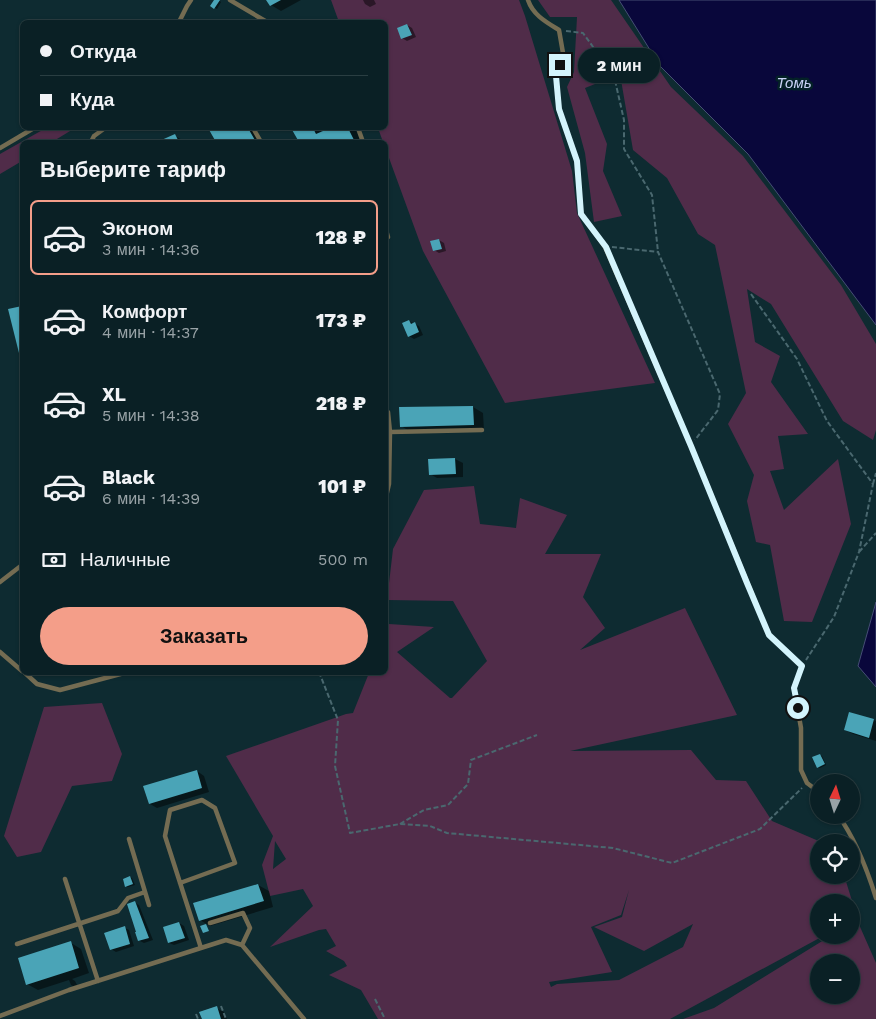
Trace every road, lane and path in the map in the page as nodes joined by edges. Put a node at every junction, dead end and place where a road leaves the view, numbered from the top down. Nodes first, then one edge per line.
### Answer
1 (187, 0) edge
2 (191, 0) edge
3 (230, 0) edge
4 (528, 0) edge
5 (187, 6) junction
6 (180, 20) edge
7 (265, 20) edge
8 (559, 30) junction
9 (31, 130) edge
10 (102, 130) edge
11 (92, 140) edge
12 (0, 148) edge
13 (606, 247) junction
14 (658, 252) junction
15 (751, 294) dead end
16 (388, 412) edge
17 (482, 430) dead end
18 (390, 432) junction
19 (691, 446) junction
20 (876, 473) edge
21 (873, 484) junction
22 (388, 488) edge
23 (876, 533) edge
24 (859, 552) junction
25 (20, 567) edge
26 (0, 582) edge
27 (0, 652) edge
28 (802, 666) junction
29 (20, 669) edge
30 (26, 675) edge
31 (117, 675) edge
32 (320, 675) edge
33 (537, 735) dead end
34 (807, 784) junction
35 (810, 786) edge
36 (400, 824) junction
37 (844, 824) edge
38 (129, 839) dead end
39 (65, 879) dead end
40 (180, 882) junction
41 (145, 892) junction
42 (876, 898) edge
43 (149, 905) dead end
44 (210, 923) dead end
45 (79, 924) junction
46 (17, 944) dead end
47 (242, 945) junction
48 (201, 948) junction
49 (98, 981) junction
50 (375, 999) dead end
51 (221, 1006) dead end
52 (196, 1014) dead end
53 (0, 1016) edge
54 (198, 1019) edge
55 (226, 1019) edge
56 (304, 1019) edge
57 (386, 1019) edge

1 - 5 lane
2 - 5 lane
3 - 7 lane
4 - 8 lane
5 - 6 lane
8 - 13 lane
8 - 14 path
9 - 12 lane
10 - 11 lane
13 - 14 path
13 - 19 lane
14 - 19 path
15 - 21 path
16 - 18 lane
17 - 18 lane
18 - 22 lane
19 - 28 lane
20 - 21 path
21 - 24 path
23 - 24 path
24 - 28 path
25 - 26 lane
27 - 29 lane
28 - 34 lane
30 - 31 lane
32 - 36 path
33 - 36 path
34 - 35 lane
34 - 36 path
37 - 42 lane
38 - 41 lane
39 - 45 lane
40 - 40 lane
40 - 48 lane
41 - 43 lane
41 - 45 lane
44 - 47 lane
45 - 46 lane
45 - 49 lane
47 - 48 lane
47 - 56 lane
48 - 49 lane
49 - 53 lane
50 - 57 path
51 - 55 path
52 - 54 path

